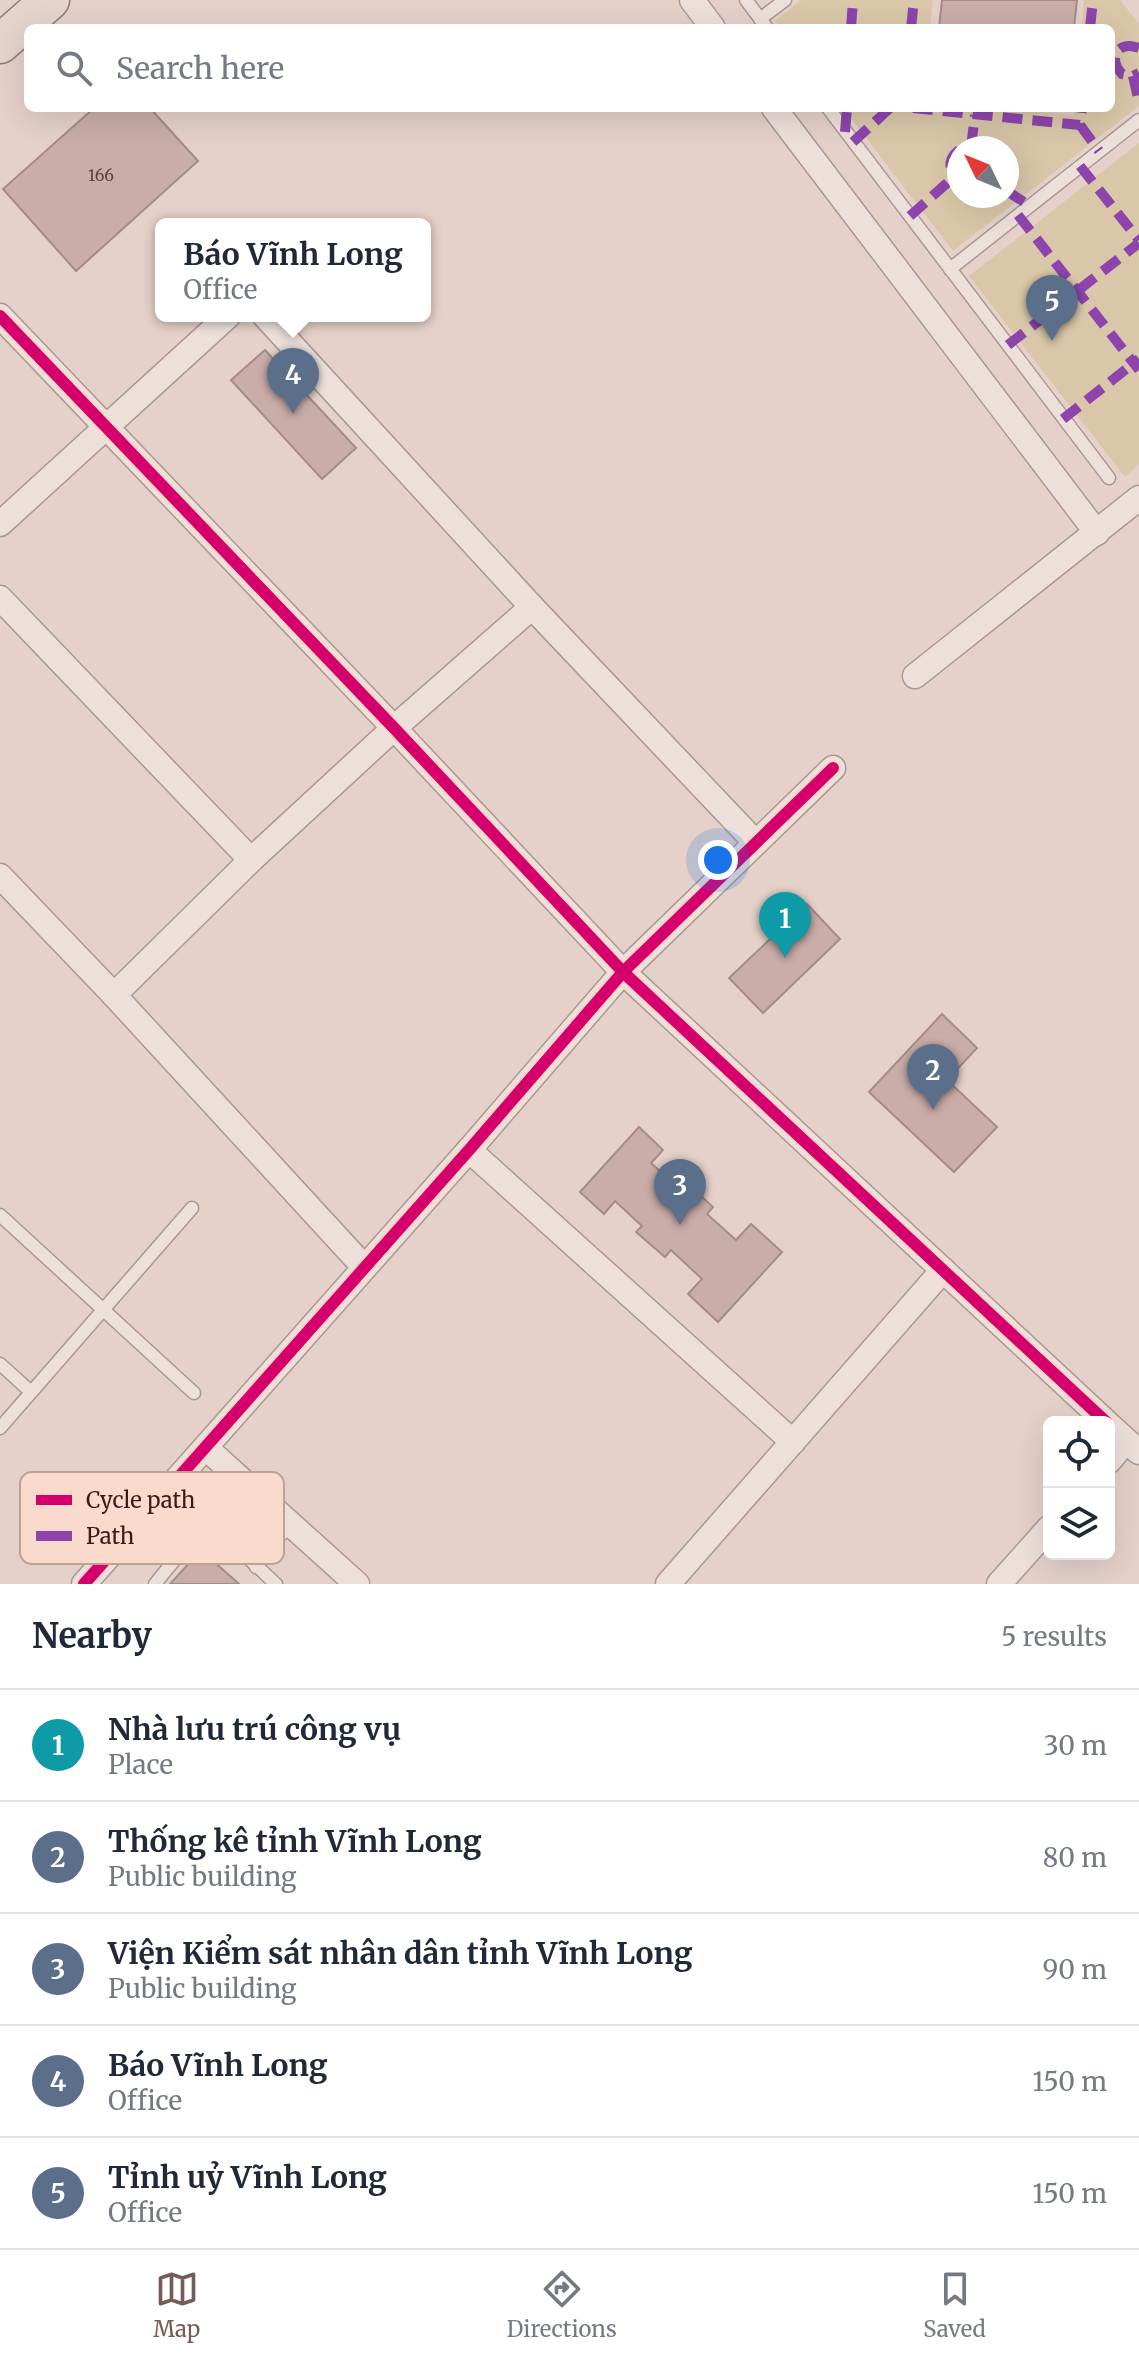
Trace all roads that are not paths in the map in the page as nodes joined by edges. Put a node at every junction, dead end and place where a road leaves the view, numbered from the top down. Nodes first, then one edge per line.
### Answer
1 (50, 0) edge
2 (692, 0) edge
3 (746, 0) edge
4 (785, 0) edge
5 (710, 24) edge
6 (764, 24) edge
7 (0, 44) edge
8 (777, 112) edge
9 (831, 112) edge
10 (1139, 120) edge
11 (950, 269) junction
12 (0, 316) edge
13 (221, 322) edge
14 (271, 322) edge
15 (106, 427) junction
16 (1109, 478) dead end
17 (1139, 498) edge
18 (0, 524) edge
19 (1097, 533) junction
20 (0, 598) edge
21 (532, 607) junction
22 (915, 676) dead end
23 (394, 728) junction
24 (833, 768) dead end
25 (756, 843) junction
26 (251, 860) junction
27 (0, 876) edge
28 (623, 972) junction
29 (114, 995) junction
30 (469, 1150) junction
31 (192, 1208) dead end
32 (0, 1215) edge
33 (364, 1267) junction
34 (943, 1270) junction
35 (103, 1310) junction
36 (0, 1364) edge
37 (31, 1392) junction
38 (194, 1393) dead end
39 (0, 1428) edge
40 (1120, 1435) edge
41 (793, 1442) junction
42 (206, 1448) junction
43 (184, 1472) edge
44 (232, 1472) edge
45 (284, 1519) edge
46 (292, 1526) junction
47 (284, 1532) edge
48 (1043, 1535) edge
49 (102, 1564) edge
50 (173, 1564) edge
51 (253, 1564) edge
52 (258, 1564) edge
53 (256, 1567) junction
54 (671, 1583) edge
55 (84, 1584) edge
56 (155, 1584) edge
57 (276, 1584) edge
58 (357, 1584) edge
59 (999, 1584) edge

1 - 7 main road
2 - 5 street
3 - 6 lane
4 - 6 lane
8 - 19 street
9 - 11 lane
10 - 11 lane
11 - 16 lane
12 - 15 street
13 - 15 street
14 - 21 street
15 - 18 street
15 - 23 street
17 - 19 street
19 - 22 street
20 - 26 street
21 - 23 street
21 - 25 street
23 - 26 street
23 - 28 street
24 - 25 street
25 - 28 street
26 - 29 street
27 - 29 street
28 - 30 street
28 - 34 street
29 - 33 street
30 - 33 street
30 - 41 street
31 - 35 lane
32 - 35 lane
33 - 42 street
34 - 40 street
34 - 41 street
35 - 37 lane
35 - 38 lane
36 - 37 lane
37 - 39 lane
41 - 54 street
42 - 43 street
42 - 44 street
45 - 46 street
46 - 47 lane
46 - 58 street
48 - 59 street
49 - 55 street
50 - 56 lane
51 - 53 lane
52 - 53 lane
53 - 57 lane

